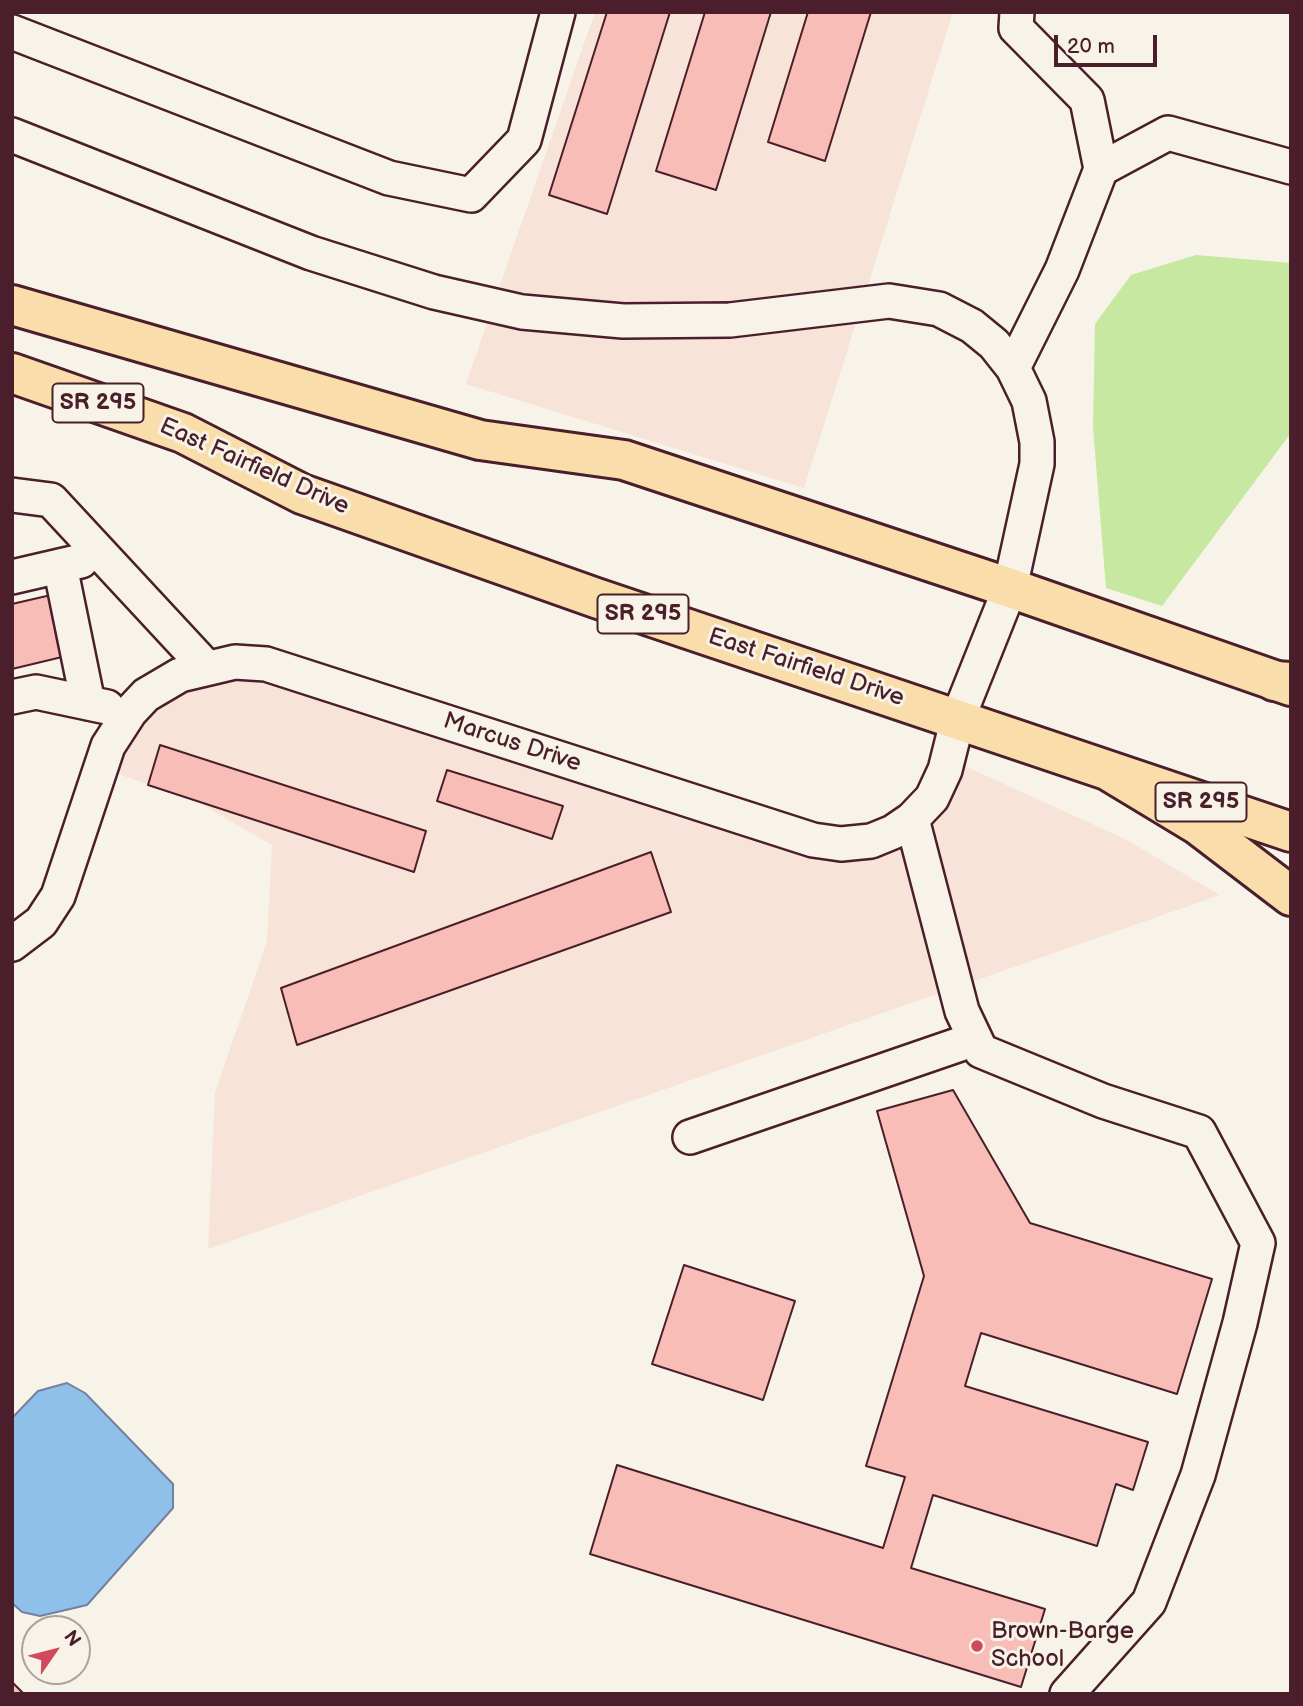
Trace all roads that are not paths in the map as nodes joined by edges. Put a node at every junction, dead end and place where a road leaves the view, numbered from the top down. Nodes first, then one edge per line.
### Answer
1 (558, 12) edge
2 (1017, 12) edge
3 (12, 32) edge
4 (12, 135) edge
5 (1291, 166) edge
6 (1101, 169) junction
7 (12, 305) edge
8 (1013, 368) junction
9 (12, 373) edge
10 (12, 495) edge
11 (103, 556) junction
12 (60, 566) junction
13 (12, 578) edge
14 (1010, 588) junction
15 (206, 667) junction
16 (1285, 683) edge
17 (12, 697) edge
18 (88, 703) junction
19 (130, 712) junction
20 (958, 718) junction
21 (1112, 773) junction
22 (912, 819) junction
23 (1291, 832) edge
24 (1291, 896) edge
25 (12, 944) edge
26 (975, 1039) junction
27 (690, 1137) dead end
28 (1066, 1694) edge

1 - 3 street
2 - 6 street
4 - 8 street
5 - 6 street
6 - 8 street
7 - 14 main road
8 - 14 street
9 - 20 main road, East Fairfield Drive / SR 295
10 - 11 street
11 - 12 street
11 - 15 street
12 - 13 street
12 - 18 street
14 - 16 main road
14 - 20 street, Marcus Drive
15 - 19 street, Marcus Drive
15 - 22 street, Marcus Drive
17 - 18 street
18 - 19 street
19 - 25 street, Marcus Drive
20 - 21 main road, East Fairfield Drive / SR 295
20 - 22 street, Marcus Drive
21 - 23 main road, East Fairfield Drive / SR 295
21 - 24 main road
22 - 26 street
26 - 27 street
26 - 28 street

